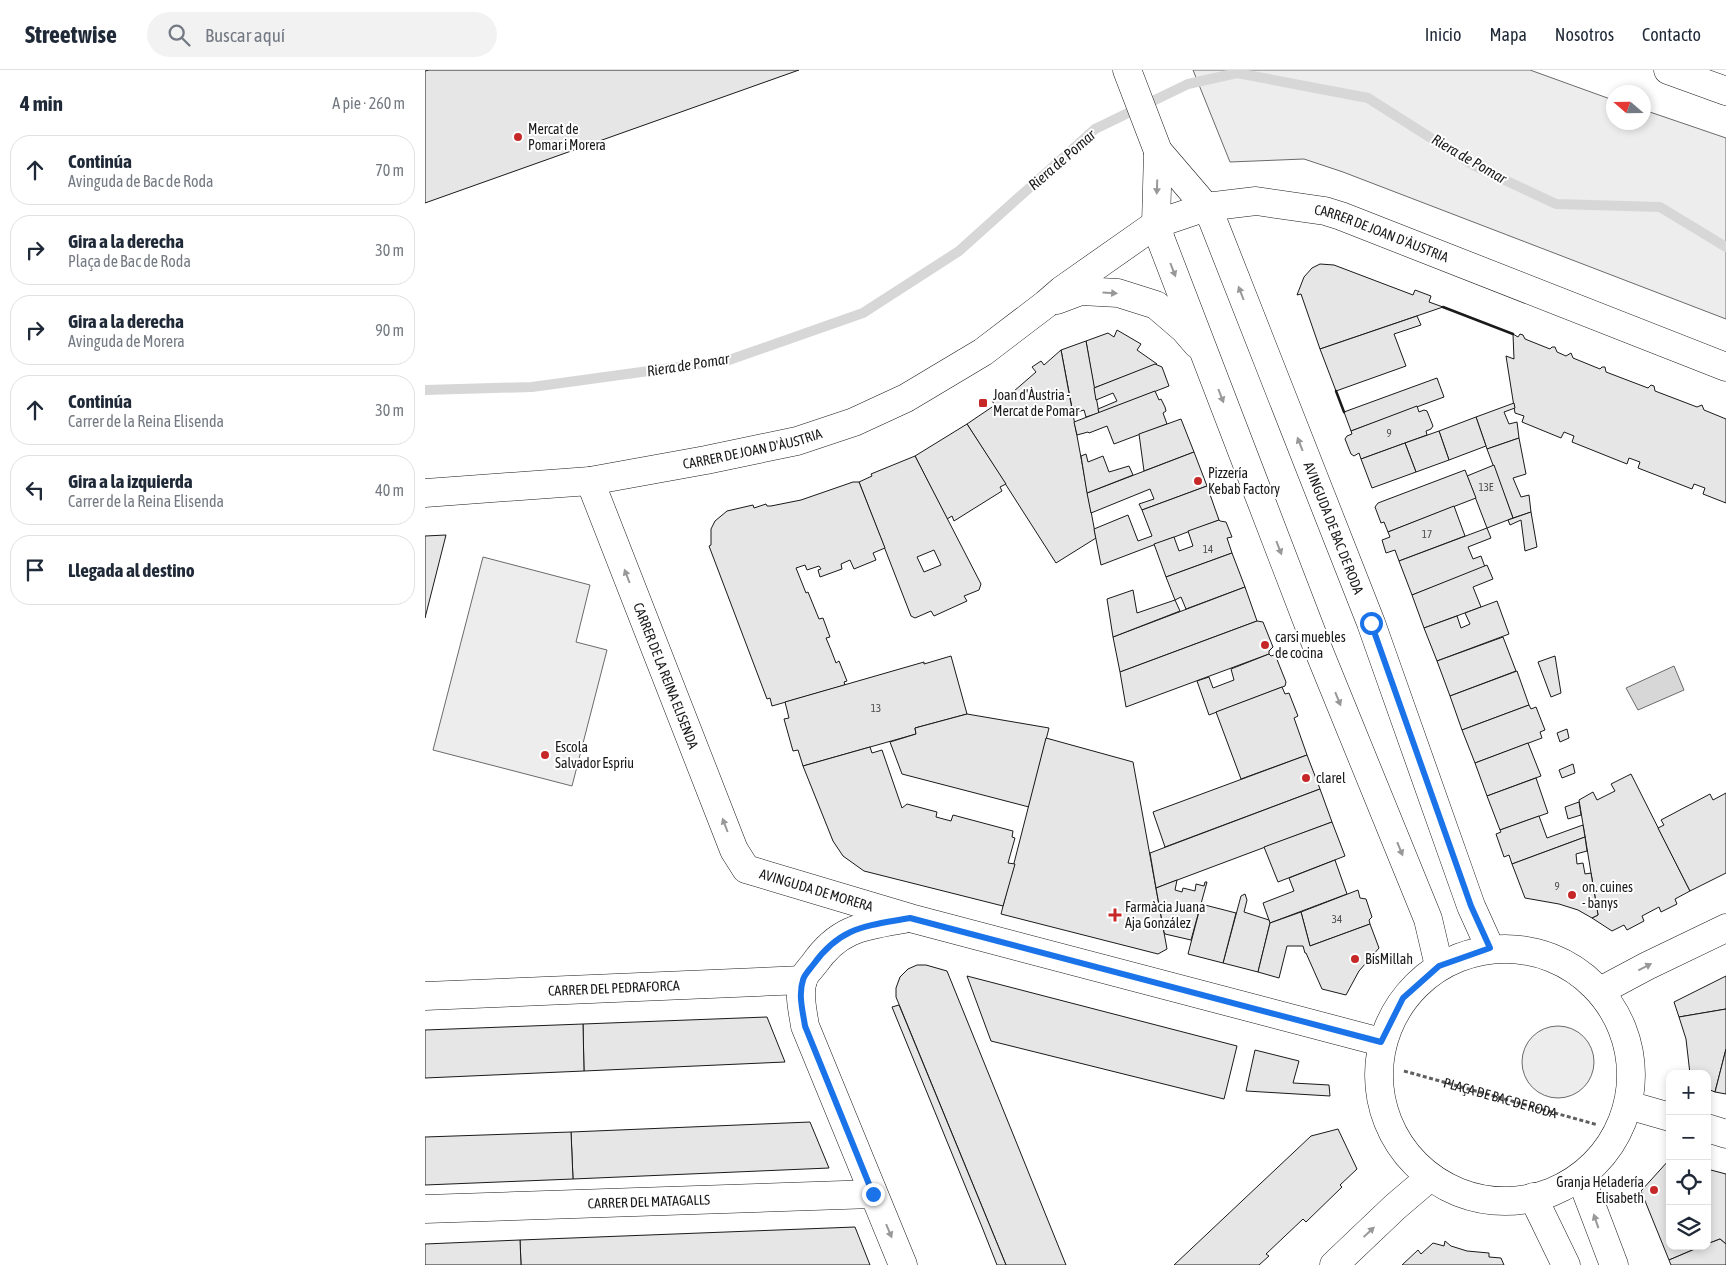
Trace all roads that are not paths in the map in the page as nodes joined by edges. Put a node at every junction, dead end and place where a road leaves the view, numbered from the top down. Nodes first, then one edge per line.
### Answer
1 (1127, 70) edge
2 (1668, 70) edge
3 (1726, 92) edge
4 (1158, 151) junction
5 (1206, 207) junction
6 (1156, 224) junction
7 (1046, 304) junction
8 (1203, 350) junction
9 (1726, 366) edge
10 (590, 481) junction
11 (425, 493) edge
12 (746, 869) joint
13 (910, 918) junction
14 (1726, 928) edge
15 (1490, 948) junction
16 (1439, 966) junction
17 (803, 980) junction
18 (1602, 990) junction
19 (425, 996) edge
20 (1381, 1042) junction
21 (1629, 1105) junction
22 (1666, 1116) edge
23 (1711, 1129) edge
24 (1726, 1134) edge
25 (1585, 1175) junction
26 (1429, 1178) junction
27 (873, 1194) junction
28 (1533, 1197) junction
29 (425, 1209) edge
30 (903, 1265) edge
31 (1334, 1265) edge
32 (1566, 1265) edge
33 (1614, 1265) edge

1 - 4 street, AVINGUDA DE BAC DE RODA
2 - 3 street
4 - 5 street, AVINGUDA DE BAC DE RODA
4 -> 6 street, AVINGUDA DE BAC DE RODA
5 - 6 street, CARRER DE JOAN D'ÀUSTRIA
5 - 9 street, CARRER DE JOAN D'ÀUSTRIA
15 -> 5 street, AVINGUDA DE BAC DE RODA
6 - 7 street, CARRER DE JOAN D'ÀUSTRIA
6 -> 8 street, AVINGUDA DE BAC DE RODA
7 -> 8 street, CARRER DE JOAN D'ÀUSTRIA
7 - 10 street, CARRER DE JOAN D'ÀUSTRIA
8 -> 16 street, AVINGUDA DE BAC DE RODA
10 - 11 street, CARRER DE JOAN D'ÀUSTRIA
12 -> 10 street, CARRER DE LA REINA ELISENDA
12 - 13 street, AVINGUDA DE MORERA
13 - 17 street
13 - 20 street, AVINGUDA DE MORERA
18 -> 14 street
15 - 16 street
15 - 18 street
16 - 20 street
17 - 19 street, CARRER DEL PEDRAFORCA
17 - 27 street
18 - 21 street
20 - 26 street
21 - 22 street
21 - 25 street
23 - 24 street
25 - 28 street
33 -> 25 street
26 - 28 street
31 -> 26 street
27 - 29 street, CARRER DEL MATAGALLS
27 -> 30 street
28 - 32 street

